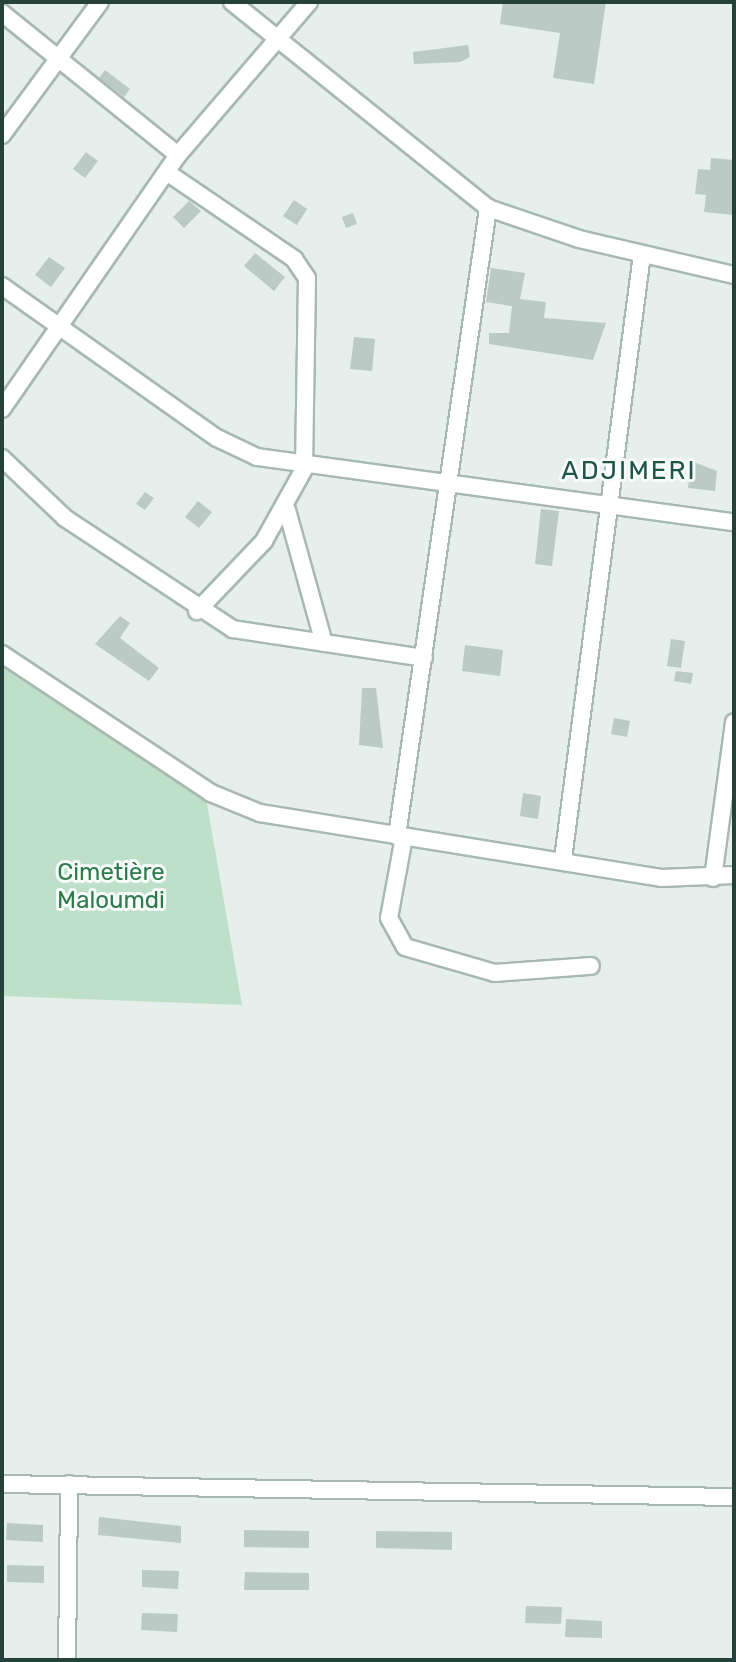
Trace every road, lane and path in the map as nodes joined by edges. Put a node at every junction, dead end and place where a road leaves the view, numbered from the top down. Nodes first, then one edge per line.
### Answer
1 (100, 2) edge
2 (232, 2) edge
3 (309, 2) edge
4 (2, 13) edge
5 (284, 39) junction
6 (56, 59) junction
7 (2, 135) edge
8 (178, 155) junction
9 (168, 173) junction
10 (488, 208) junction
11 (642, 254) junction
12 (734, 275) edge
13 (2, 286) edge
14 (60, 331) junction
15 (2, 409) edge
16 (2, 458) edge
17 (304, 469) junction
18 (445, 486) junction
19 (605, 506) junction
20 (287, 510) junction
21 (734, 522) edge
22 (197, 611) junction
23 (324, 643) junction
24 (2, 654) edge
25 (424, 658) junction
26 (734, 722) edge
27 (401, 836) junction
28 (563, 859) junction
29 (734, 875) edge
30 (713, 878) junction
31 (591, 966) dead end
32 (2, 1484) edge
33 (69, 1484) junction
34 (734, 1497) edge
35 (67, 1660) edge

1 - 6 street
2 - 5 street
3 - 5 street
4 - 6 street
5 - 8 street
5 - 10 street
6 - 7 street
6 - 8 street
8 - 9 street
9 - 14 street
9 - 17 street
10 - 11 street
10 - 18 street
11 - 12 street
11 - 19 street
13 - 14 street
14 - 15 street
14 - 17 street
16 - 22 street
17 - 18 street
17 - 20 street
18 - 19 street
18 - 25 street
19 - 21 street
19 - 28 street
20 - 22 street
20 - 23 street
22 - 23 street
23 - 25 street
24 - 27 street
25 - 27 street
26 - 30 street
27 - 28 street
27 - 31 street
28 - 30 street
29 - 30 street
32 - 33 street
33 - 34 street
33 - 35 street

